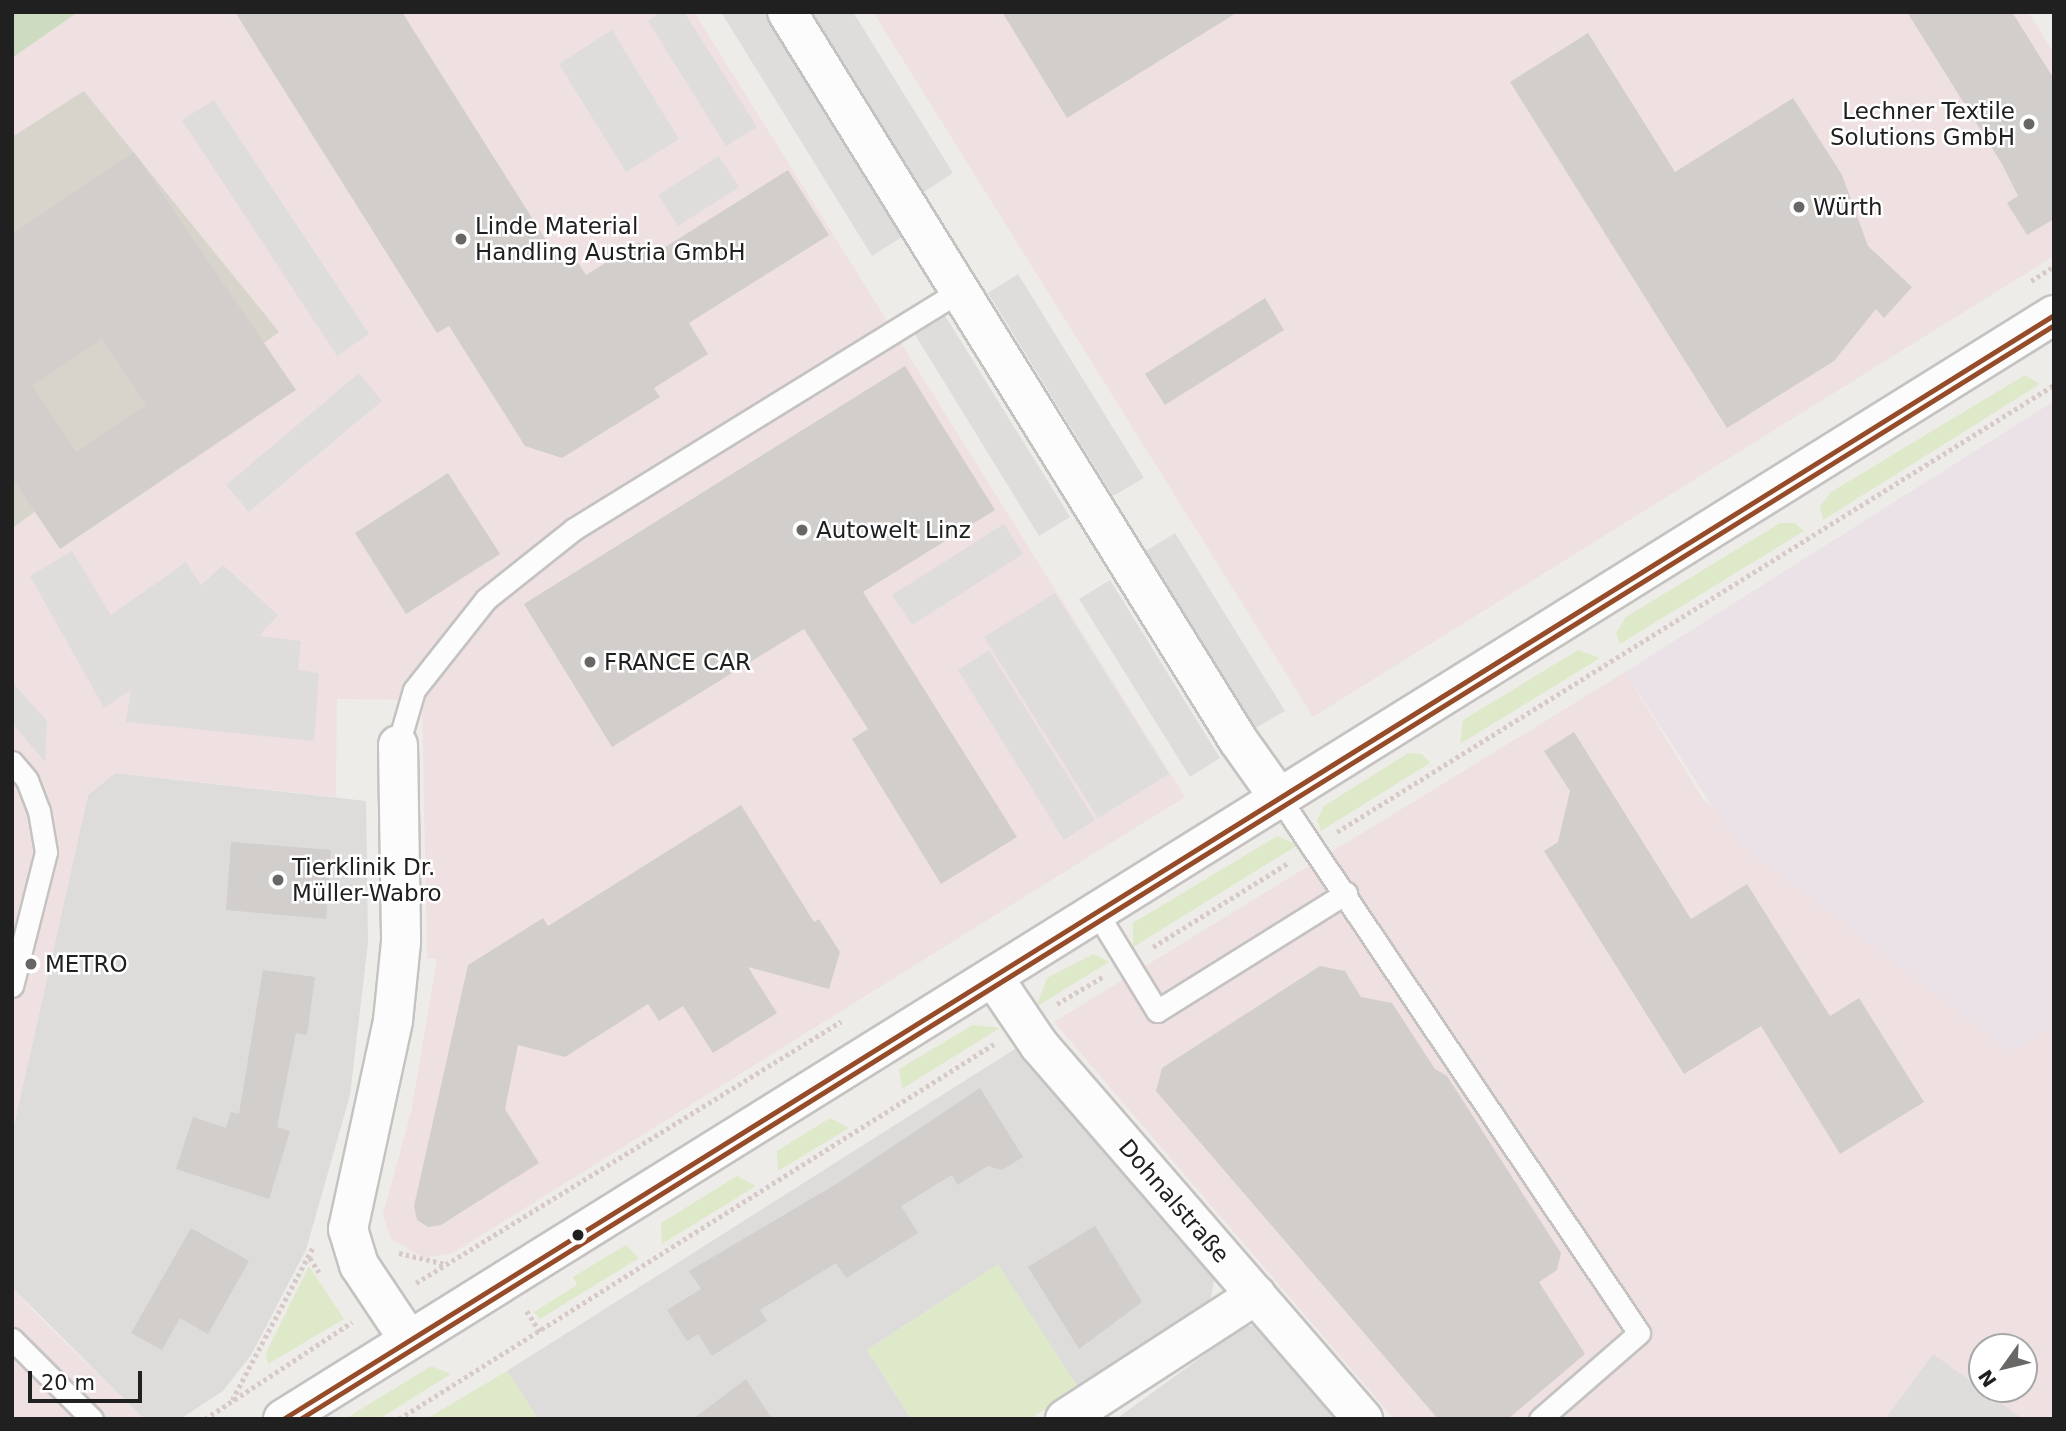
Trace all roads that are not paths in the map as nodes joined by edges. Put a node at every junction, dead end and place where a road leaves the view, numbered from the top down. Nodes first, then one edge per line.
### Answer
1 (787, 12) edge
2 (960, 291) junction
3 (2054, 315) edge
4 (398, 745) joint
5 (12, 762) edge
6 (1280, 799) junction
7 (1346, 893) junction
8 (1097, 913) junction
9 (993, 977) junction
10 (12, 986) edge
11 (1256, 1295) junction
12 (12, 1339) edge
13 (410, 1340) junction
14 (92, 1419) edge
15 (283, 1419) edge
16 (1065, 1419) edge
17 (1363, 1419) edge
18 (1540, 1419) edge

1 - 2 street
2 - 4 lane
2 - 6 street
3 - 6 street
4 - 13 street
5 - 10 lane
6 - 7 lane
6 - 8 street
7 - 8 lane
7 - 18 lane
8 - 9 street
9 - 11 street, Dohnalstraße
9 - 13 street
11 - 16 street
11 - 17 street, Dohnalstraße
12 - 14 lane
13 - 15 street

